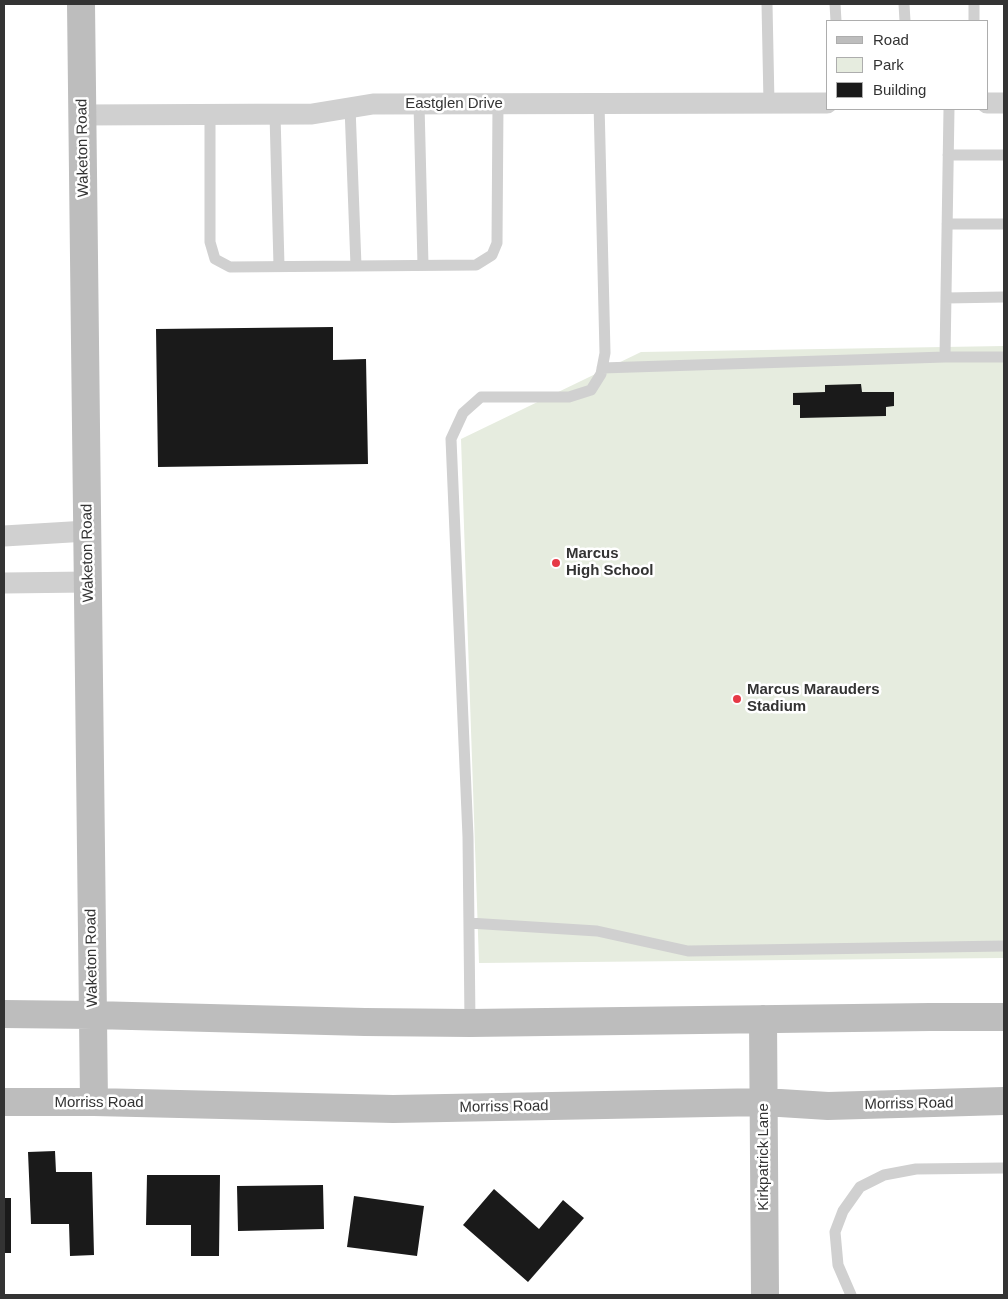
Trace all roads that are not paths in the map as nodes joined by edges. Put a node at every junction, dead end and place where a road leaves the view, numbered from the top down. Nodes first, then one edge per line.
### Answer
1 (81, 4) edge
2 (766, 4) edge
3 (835, 4) edge
4 (904, 4) edge
5 (974, 4) edge
6 (836, 20) edge
7 (904, 20) edge
8 (974, 20) edge
9 (769, 103) junction
10 (826, 103) edge
11 (988, 103) edge
12 (1004, 103) edge
13 (419, 104) junction
14 (498, 104) junction
15 (599, 104) junction
16 (350, 107) junction
17 (949, 110) edge
18 (210, 114) junction
19 (275, 114) junction
20 (82, 115) junction
21 (948, 155) junction
22 (1004, 155) edge
23 (947, 224) junction
24 (1004, 224) edge
25 (423, 265) junction
26 (280, 266) junction
27 (356, 266) junction
28 (1004, 297) edge
29 (946, 298) junction
30 (1004, 357) edge
31 (945, 358) junction
32 (602, 368) junction
33 (87, 531) junction
34 (4, 536) edge
35 (88, 582) junction
36 (4, 583) edge
37 (469, 923) junction
38 (1004, 946) edge
39 (4, 1014) edge
40 (93, 1015) junction
41 (1004, 1017) edge
42 (763, 1019) junction
43 (470, 1023) junction
44 (4, 1102) edge
45 (94, 1102) junction
46 (764, 1102) junction
47 (1004, 1102) edge
48 (1004, 1168) edge
49 (765, 1295) edge
50 (851, 1295) edge

1 - 20 main road, Waketon Road
2 - 9 lane
3 - 6 lane
4 - 7 lane
5 - 8 lane
9 - 10 street, Eastglen Drive
9 - 15 street, Eastglen Drive
11 - 12 street
13 - 14 street, Eastglen Drive
13 - 16 street, Eastglen Drive
13 - 25 lane
14 - 15 street, Eastglen Drive
14 - 25 lane
15 - 32 lane
16 - 19 street, Eastglen Drive
16 - 27 lane
17 - 21 lane
18 - 19 street, Eastglen Drive
18 - 20 street, Eastglen Drive
18 - 26 lane
19 - 26 lane
20 - 33 main road, Waketon Road
21 - 22 lane
21 - 23 lane
23 - 24 lane
23 - 29 lane
25 - 27 lane
26 - 27 lane
28 - 29 lane
29 - 31 lane
30 - 31 lane
31 - 32 lane
32 - 37 lane
33 - 34 street
33 - 35 main road, Waketon Road
35 - 36 street
35 - 40 main road, Waketon Road
37 - 38 lane
37 - 43 lane
39 - 40 main road
40 - 43 main road
40 - 45 main road, Waketon Road
41 - 42 main road
42 - 43 main road
42 - 46 main road, Kirkpatrick Lane
44 - 45 main road, Morriss Road
45 - 46 main road, Morriss Road
46 - 47 main road, Morriss Road
46 - 49 main road, Kirkpatrick Lane
48 - 50 lane

